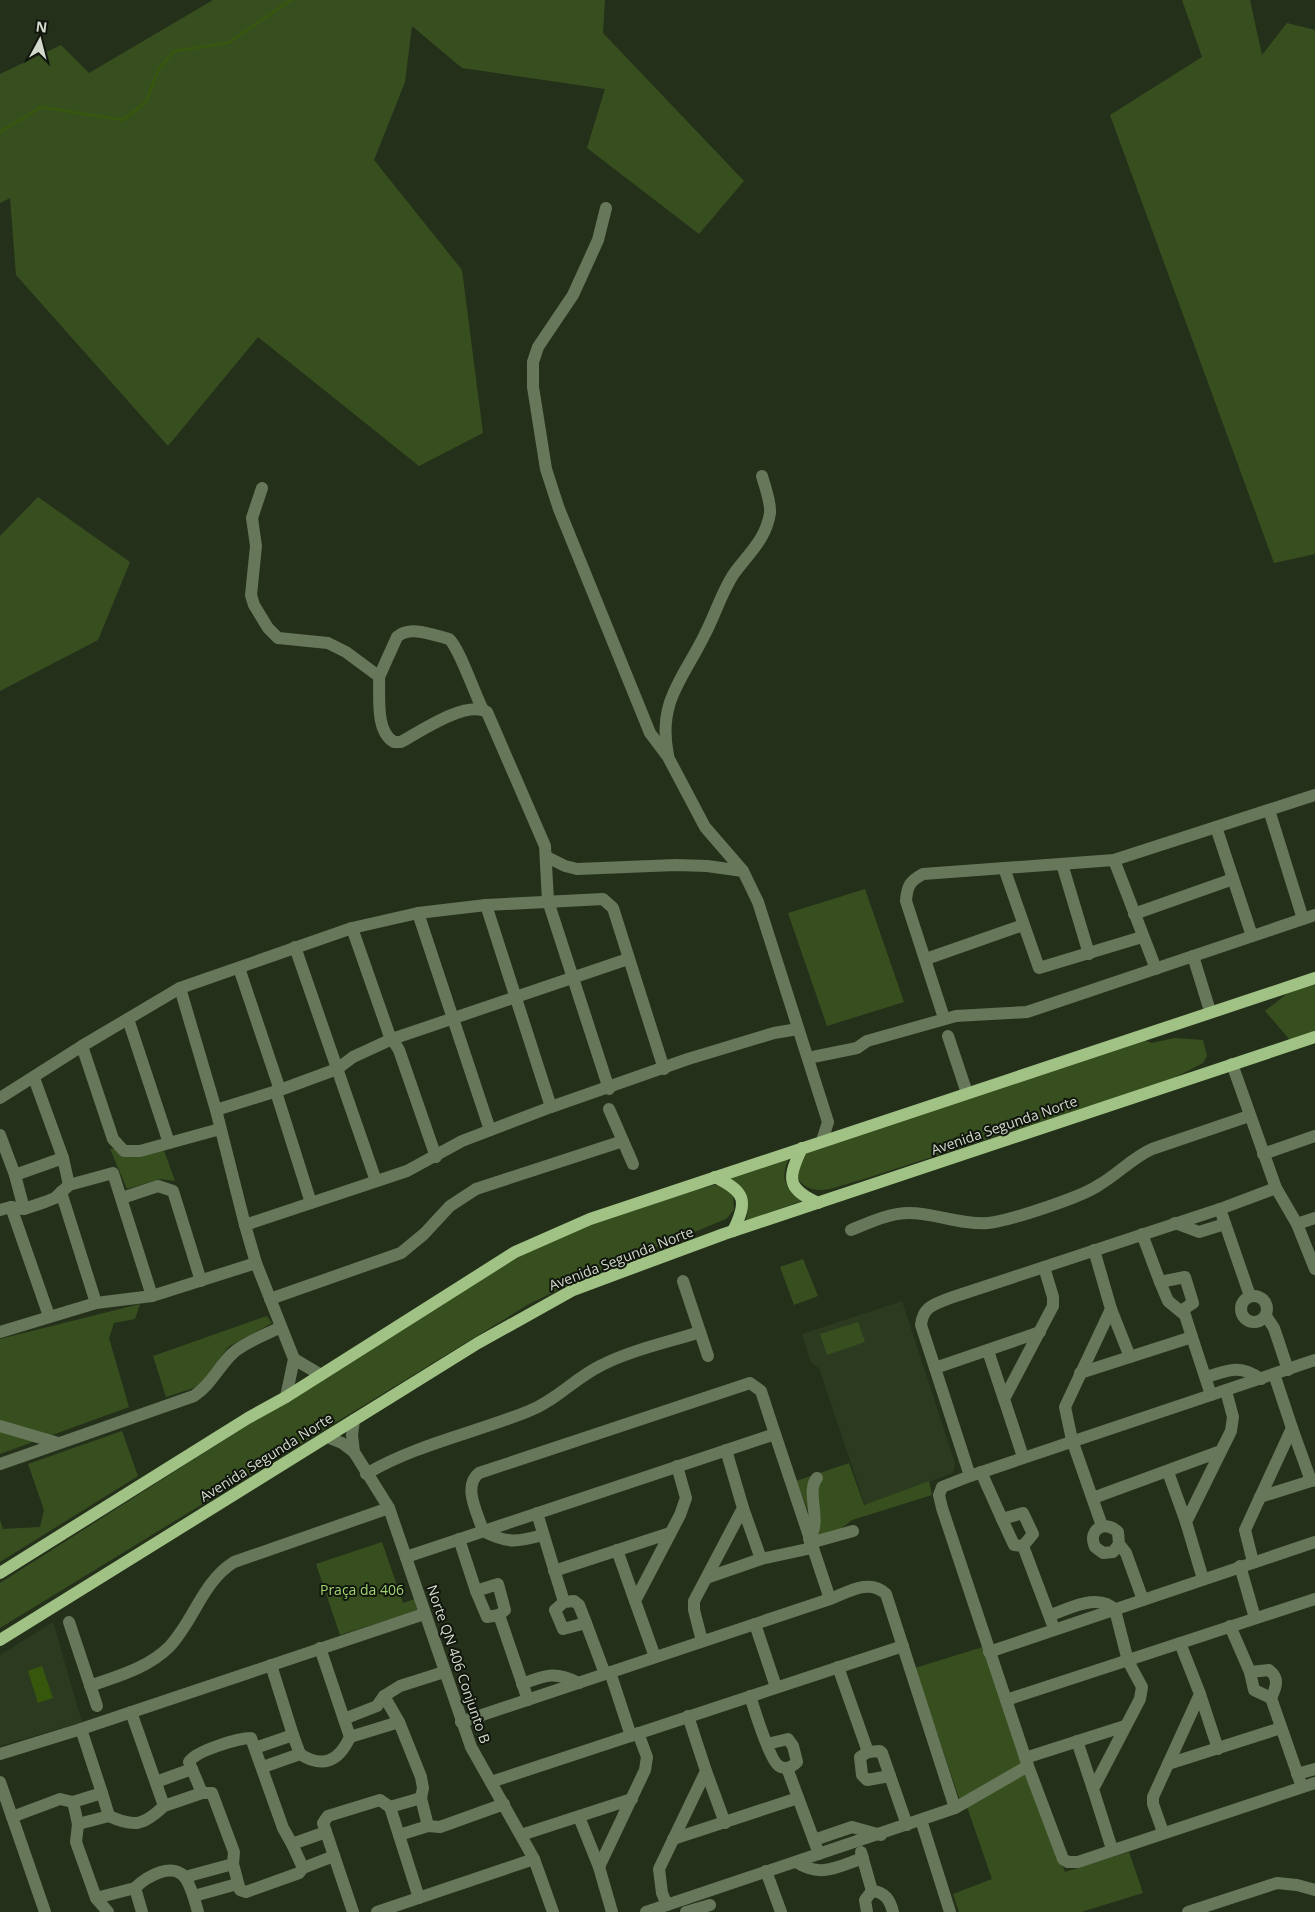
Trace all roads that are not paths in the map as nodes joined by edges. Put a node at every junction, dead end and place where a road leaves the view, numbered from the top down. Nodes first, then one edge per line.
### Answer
1 (606, 208) dead end
2 (762, 476) dead end
3 (262, 488) dead end
4 (379, 677) junction
5 (483, 710) junction
6 (668, 757) junction
7 (1315, 795) edge
8 (1269, 810) junction
9 (1216, 827) junction
10 (547, 857) junction
11 (1114, 860) junction
12 (1062, 864) junction
13 (1004, 868) junction
14 (742, 870) junction
15 (1233, 879) junction
16 (548, 901) junction
17 (486, 906) junction
18 (418, 913) junction
19 (1134, 914) junction
20 (1315, 914) edge
21 (1302, 919) junction
22 (1023, 925) junction
23 (352, 928) junction
24 (1252, 936) junction
25 (1142, 937) junction
26 (295, 947) junction
27 (1088, 954) junction
28 (1194, 956) junction
29 (628, 959) junction
30 (926, 959) junction
31 (239, 968) junction
32 (1156, 969) junction
33 (572, 978) junction
34 (1315, 978) edge
35 (180, 988) junction
36 (515, 996) junction
37 (1210, 1011) junction
38 (128, 1018) junction
39 (452, 1018) junction
40 (944, 1018) junction
41 (798, 1029) junction
42 (948, 1036) dead end
43 (1315, 1037) edge
44 (392, 1039) junction
45 (82, 1046) junction
46 (808, 1058) junction
47 (1232, 1064) junction
48 (337, 1069) junction
49 (664, 1069) junction
50 (34, 1078) junction
51 (609, 1089) junction
52 (278, 1091) junction
53 (967, 1092) junction
54 (0, 1098) edge
55 (551, 1107) junction
56 (609, 1109) dead end
57 (216, 1110) junction
58 (1249, 1116) junction
59 (828, 1122) junction
60 (220, 1129) junction
61 (490, 1130) junction
62 (844, 1134) junction
63 (0, 1135) edge
64 (1315, 1136) edge
65 (623, 1141) junction
66 (822, 1141) junction
67 (169, 1143) junction
68 (802, 1148) junction
69 (1263, 1154) junction
70 (436, 1157) junction
71 (63, 1158) junction
72 (632, 1164) dead end
73 (15, 1175) junction
74 (715, 1178) junction
75 (376, 1181) junction
76 (1276, 1188) junction
77 (65, 1189) junction
78 (122, 1198) junction
79 (818, 1202) junction
80 (311, 1203) junction
81 (6, 1209) edge
82 (24, 1209) junction
83 (1220, 1209) junction
84 (1315, 1218) edge
85 (1175, 1223) junction
86 (1225, 1224) junction
87 (1297, 1224) junction
88 (245, 1225) junction
89 (851, 1230) dead end
90 (733, 1231) junction
91 (1142, 1234) junction
92 (1094, 1250) junction
93 (256, 1263) junction
94 (1044, 1267) junction
95 (1315, 1269) edge
96 (201, 1281) junction
97 (683, 1282) dead end
98 (1160, 1282) junction
99 (152, 1296) junction
100 (1250, 1296) junction
101 (270, 1299) junction
102 (96, 1303) junction
103 (1112, 1310) junction
104 (1181, 1311) junction
105 (49, 1316) junction
106 (1266, 1316) junction
107 (281, 1327) junction
108 (0, 1332) edge
109 (700, 1332) junction
110 (1040, 1332) junction
111 (1192, 1337) junction
112 (988, 1351) junction
113 (708, 1356) dead end
114 (1130, 1357) junction
115 (294, 1359) junction
116 (1315, 1360) edge
117 (935, 1368) junction
118 (1288, 1370) junction
119 (1080, 1373) junction
120 (1274, 1374) junction
121 (321, 1376) junction
122 (1206, 1377) junction
123 (1261, 1379) junction
124 (1226, 1390) junction
125 (1211, 1395) junction
126 (286, 1397) junction
127 (1004, 1398) junction
128 (354, 1420) junction
129 (0, 1426) edge
130 (1292, 1428) junction
131 (775, 1434) junction
132 (327, 1436) junction
133 (1072, 1440) junction
134 (58, 1443) junction
135 (726, 1450) junction
136 (1221, 1451) junction
137 (354, 1452) junction
138 (1023, 1457) junction
139 (0, 1464) edge
140 (677, 1466) junction
141 (1168, 1472) junction
142 (366, 1474) junction
143 (976, 1474) junction
144 (817, 1478) dead end
145 (1313, 1480) edge
146 (1260, 1497) junction
147 (1093, 1498) junction
148 (389, 1508) junction
149 (743, 1508) junction
150 (538, 1513) junction
151 (1002, 1519) junction
152 (1186, 1522) junction
153 (1102, 1526) junction
154 (483, 1530) junction
155 (853, 1531) dead end
156 (670, 1533) junction
157 (543, 1535) junction
158 (459, 1538) junction
159 (1315, 1542) edge
160 (810, 1543) junction
161 (1120, 1544) junction
162 (1023, 1546) junction
163 (618, 1550) junction
164 (406, 1557) junction
165 (761, 1559) junction
166 (1246, 1564) junction
167 (554, 1571) junction
168 (0, 1573) edge
169 (709, 1577) junction
170 (1203, 1579) junction
171 (476, 1591) junction
172 (830, 1598) junction
173 (1315, 1599) edge
174 (1143, 1600) junction
175 (635, 1601) junction
176 (564, 1602) junction
177 (1115, 1610) junction
178 (424, 1614) junction
179 (499, 1615) junction
180 (1050, 1615) junction
181 (1255, 1618) junction
182 (69, 1622) dead end
183 (586, 1623) junction
184 (756, 1624) junction
185 (1230, 1626) junction
186 (1054, 1630) junction
187 (1, 1639) edge
188 (702, 1641) junction
189 (1180, 1643) junction
190 (903, 1646) junction
191 (320, 1648) junction
192 (989, 1652) junction
193 (655, 1657) junction
194 (1128, 1661) junction
195 (271, 1665) junction
196 (838, 1667) junction
197 (444, 1672) junction
198 (1250, 1672) junction
199 (607, 1673) junction
200 (579, 1683) junction
201 (522, 1684) junction
202 (90, 1686) junction
203 (776, 1687) junction
204 (1200, 1694) junction
205 (384, 1696) junction
206 (750, 1696) junction
207 (1271, 1698) junction
208 (528, 1700) junction
209 (1006, 1700) junction
210 (97, 1706) dead end
211 (131, 1712) junction
212 (688, 1716) junction
213 (344, 1719) junction
214 (399, 1722) junction
215 (461, 1722) junction
216 (1126, 1726) junction
217 (1281, 1728) junction
218 (81, 1729) junction
219 (635, 1734) junction
220 (293, 1736) junction
221 (350, 1736) junction
222 (1077, 1741) junction
223 (767, 1744) junction
224 (255, 1748) junction
225 (1218, 1749) junction
226 (868, 1752) junction
227 (0, 1754) edge
228 (300, 1754) junction
229 (1027, 1762) junction
230 (1168, 1764) junction
231 (263, 1767) junction
232 (787, 1768) junction
233 (192, 1769) junction
234 (1315, 1769) edge
235 (706, 1771) junction
236 (1297, 1774) junction
237 (890, 1776) junction
238 (0, 1782) edge
239 (156, 1782) junction
240 (491, 1782) junction
241 (1315, 1783) edge
242 (1302, 1787) junction
243 (1093, 1790) junction
244 (202, 1793) junction
245 (102, 1794) junction
246 (421, 1798) junction
247 (798, 1798) junction
248 (632, 1799) junction
249 (73, 1802) junction
250 (504, 1804) junction
251 (164, 1806) junction
252 (390, 1807) junction
253 (955, 1808) junction
254 (109, 1816) junction
255 (579, 1816) junction
256 (12, 1817) junction
257 (921, 1820) junction
258 (725, 1822) junction
259 (78, 1824) junction
260 (906, 1825) junction
261 (428, 1826) junction
262 (326, 1832) junction
263 (1163, 1832) junction
264 (881, 1834) junction
265 (399, 1835) junction
266 (521, 1835) junction
267 (673, 1839) junction
268 (814, 1840) junction
269 (858, 1842) junction
270 (292, 1844) junction
271 (1112, 1849) junction
272 (819, 1854) junction
273 (334, 1856) junction
274 (863, 1858) junction
275 (534, 1859) junction
276 (796, 1862) junction
277 (233, 1864) junction
278 (599, 1867) junction
279 (303, 1868) junction
280 (766, 1872) junction
281 (185, 1877) junction
282 (237, 1884) junction
283 (135, 1888) junction
284 (872, 1890) junction
285 (1315, 1890) edge
286 (194, 1896) junction
287 (96, 1898) junction
288 (419, 1898) junction
289 (710, 1903) edge
290 (667, 1905) junction
291 (383, 1911) edge
292 (549, 1911) edge
293 (45, 1912) edge
294 (108, 1912) edge
295 (142, 1912) edge
296 (198, 1912) edge
297 (353, 1912) edge
298 (612, 1912) edge
299 (649, 1912) edge
300 (686, 1912) edge
301 (781, 1912) edge
302 (867, 1912) edge
303 (893, 1912) edge
304 (950, 1912) edge
305 (1188, 1912) edge

1 - 6 street
2 - 6 street
3 - 4 street
4 - 5 street
4 - 5 street
5 - 10 street
6 - 14 street
7 - 8 street
8 - 9 street
8 - 21 street
9 - 11 street
9 - 15 street
10 - 14 street
10 - 16 street
11 - 12 street
11 - 19 street
12 - 13 street
12 - 27 street
13 - 22 street
13 - 30 street
14 - 41 street
15 - 19 street
15 - 24 street
16 - 17 street
16 - 29 street
16 - 33 street
17 - 18 street
17 - 36 street
18 - 23 street
18 - 39 street
19 - 25 street
20 - 21 street
21 - 24 street
22 - 27 street
22 - 30 street
23 - 26 street
23 - 44 street
24 - 28 street
25 - 27 street
25 - 32 street
26 - 31 street
26 - 48 street
28 - 32 street
28 - 37 street
29 - 33 street
29 - 49 street
30 - 40 street
31 - 35 street
31 - 52 street
32 - 40 street
33 - 36 street
33 - 51 street
34 - 37 main road
35 - 38 street
35 - 57 street
36 - 39 street
36 - 55 street
37 - 53 main road
38 - 45 street
38 - 67 street
39 - 44 street
39 - 61 street
40 - 46 street
41 - 46 street
41 - 49 street
42 - 53 street
43 - 47 main road, Avenida Segunda Norte
44 - 48 street
44 - 70 street
45 - 50 street
45 - 67 street
46 - 59 street
47 - 58 street
47 - 79 main road, Avenida Segunda Norte
48 - 52 street
48 - 75 street
49 - 51 street
50 - 54 street
50 - 71 street
51 - 55 street
52 - 57 street
52 - 80 street
53 - 62 main road
55 - 61 street
56 - 65 street
57 - 60 street
58 - 69 street
58 - 89 street
59 - 62 street
59 - 66 street
60 - 67 street
60 - 88 street
61 - 70 street
62 - 66 main road
63 - 73 street
64 - 69 street
65 - 72 street
65 - 101 street
66 - 68 main road
68 - 74 main road
68 - 79 main road
69 - 76 street
70 - 75 street
71 - 73 street
71 - 77 street
73 - 82 street
74 - 90 main road
74 - 121 main road
75 - 80 street
76 - 83 street
76 - 87 street
77 - 78 street
77 - 82 street
77 - 102 street
78 - 96 street
78 - 99 street
79 - 90 main road, Avenida Segunda Norte
80 - 88 street
81 - 82 street
81 - 105 street
83 - 85 street
83 - 86 street
84 - 87 street
85 - 86 street
85 - 91 street
86 - 100 street
87 - 95 street
88 - 93 street
90 - 128 main road, Avenida Segunda Norte
91 - 92 street
91 - 98 street
92 - 94 street
92 - 103 street
93 - 96 street
93 - 101 street
94 - 110 street
94 - 117 street
96 - 99 street
97 - 109 street
98 - 104 street
98 - 104 street
99 - 102 street
100 - 106 street
100 - 106 street
101 - 107 street
102 - 105 street
103 - 114 street
103 - 119 street
104 - 111 street
105 - 108 street
106 - 118 street
107 - 115 street
107 - 134 street
109 - 113 street
109 - 142 street
110 - 112 street
110 - 127 street
111 - 114 street
111 - 122 street
112 - 117 street
112 - 127 street
114 - 119 street
115 - 121 street
115 - 126 street
116 - 118 street
117 - 143 street
118 - 120 street
119 - 133 street
120 - 123 street
120 - 130 street
121 - 126 main road
122 - 123 street
122 - 125 street
123 - 124 street
124 - 125 street
124 - 136 street
125 - 133 street
126 - 168 main road
127 - 138 street
128 - 132 main road, Avenida Segunda Norte
128 - 137 street, Norte QN 406 Conjunto B
129 - 134 street
130 - 145 street
130 - 146 street
131 - 135 street
131 - 154 street
131 - 160 street
132 - 137 street, Norte QN 406 Conjunto B
132 - 187 main road, Avenida Segunda Norte
133 - 138 street
133 - 147 street
134 - 139 street
135 - 140 street
135 - 149 street
136 - 141 street
136 - 152 street
137 - 142 street, Norte QN 406 Conjunto B
138 - 143 street
140 - 150 street
140 - 156 street
141 - 147 street
141 - 152 street
142 - 148 street, Norte QN 406 Conjunto B
143 - 151 street
143 - 192 street
144 - 160 street
145 - 146 street
146 - 166 street
147 - 153 street
148 - 164 street, Norte QN 406 Conjunto B
148 - 202 street
149 - 165 street
149 - 169 street
150 - 154 street
150 - 157 street
151 - 162 street
151 - 162 street
152 - 170 street
153 - 161 street
153 - 161 street
154 - 157 street
154 - 158 street
155 - 160 street
156 - 163 street
156 - 175 street
157 - 167 street
158 - 164 street
158 - 171 street
159 - 166 street
160 - 165 street
160 - 172 street
161 - 174 street
162 - 180 street
163 - 167 street
163 - 175 street
164 - 178 street, Norte QN 406 Conjunto B
165 - 169 street
166 - 170 street
166 - 181 street
167 - 176 street
169 - 188 street
170 - 174 street
171 - 179 street
171 - 179 street
172 - 184 street
172 - 190 street
173 - 181 street
174 - 177 street
175 - 193 street
176 - 183 street
176 - 183 street
177 - 180 street
177 - 186 street
177 - 194 street
178 - 191 street
178 - 197 street, Norte QN 406 Conjunto B
179 - 201 street
180 - 186 street
181 - 185 street
182 - 202 street
183 - 199 street
184 - 188 street
184 - 203 street
185 - 189 street
185 - 198 street
186 - 192 street
188 - 193 street
189 - 194 street
189 - 204 street
190 - 196 street
190 - 253 street
191 - 195 street
191 - 213 street
192 - 209 street
193 - 199 street
194 - 209 street
194 - 216 street
195 - 211 street
195 - 220 street
196 - 203 street
196 - 226 street
197 - 205 street
197 - 215 street, Norte QN 406 Conjunto B
198 - 207 street
198 - 207 street
199 - 200 street
199 - 219 street
200 - 201 street
200 - 208 street
201 - 208 street
202 - 210 street
203 - 206 street
204 - 225 street
204 - 230 street
205 - 213 street
205 - 214 street
206 - 212 street
206 - 223 street
207 - 217 street
208 - 215 street
209 - 229 street
211 - 218 street
211 - 239 street
212 - 219 street
212 - 235 street
213 - 221 street
214 - 221 street
214 - 246 street
215 - 240 street, Norte QN 406 Conjunto B
216 - 222 street
216 - 243 street
217 - 225 street
217 - 236 street
218 - 227 street
218 - 245 street
219 - 240 street
219 - 248 street
220 - 224 street
220 - 228 street
221 - 228 street
222 - 229 street
222 - 243 street
223 - 232 street
223 - 232 street
224 - 231 street
224 - 233 street
225 - 230 street
226 - 237 street
226 - 237 street
228 - 231 street
229 - 253 street
229 - 271 street
230 - 263 street
231 - 270 street
232 - 247 street
233 - 239 street
233 - 244 street
234 - 236 street
235 - 258 street
235 - 267 street
236 - 242 street
237 - 260 street
238 - 256 street
239 - 251 street
240 - 250 street, Norte QN 406 Conjunto B
241 - 242 street
242 - 263 street
243 - 271 street
244 - 251 street
244 - 277 street
245 - 249 street
245 - 254 street
246 - 252 street
246 - 261 street
247 - 258 street
247 - 268 street
248 - 255 street
248 - 278 street
249 - 256 street
249 - 259 street
250 - 261 street
250 - 266 street, Norte QN 406 Conjunto B
251 - 254 street
252 - 262 street
252 - 265 street
253 - 257 street
254 - 259 street
255 - 266 street
255 - 278 street
256 - 293 street
257 - 260 street
257 - 304 street
258 - 267 street
259 - 287 street
260 - 264 street
261 - 265 street
262 - 270 street
262 - 273 street
263 - 271 street
264 - 268 street
264 - 269 street
265 - 288 street
266 - 275 street, Norte QN 406 Conjunto B
267 - 290 street
268 - 272 street
269 - 272 street
269 - 274 street
270 - 279 street
272 - 276 street
273 - 279 street
273 - 297 street
274 - 276 street
274 - 284 street
275 - 288 street
275 - 292 street, Norte QN 406 Conjunto B
276 - 280 street
277 - 281 street
277 - 282 street
278 - 298 street
279 - 282 street
280 - 289 street
280 - 301 street
281 - 283 street
281 - 286 street
282 - 286 street
283 - 287 street
283 - 295 street
284 - 302 street
284 - 303 street
285 - 305 street
286 - 296 street
287 - 294 street
288 - 291 street
289 - 290 street
289 - 300 street
290 - 299 street

